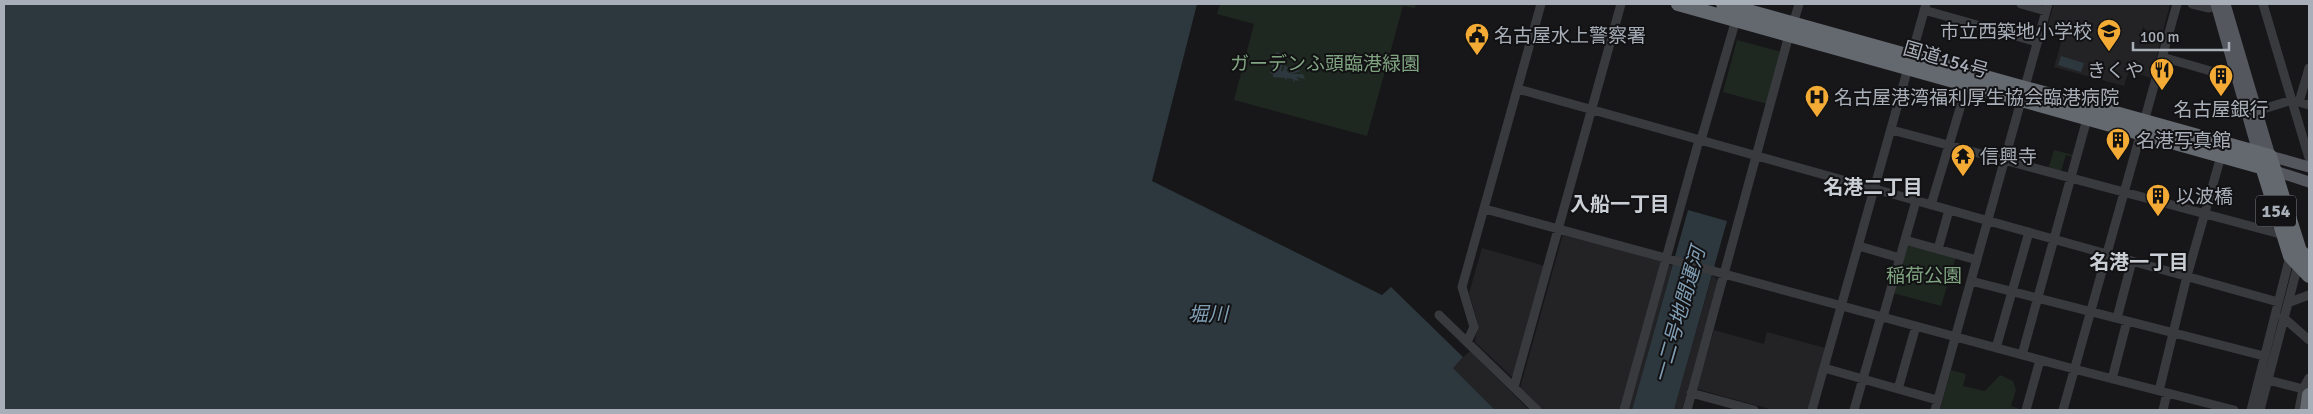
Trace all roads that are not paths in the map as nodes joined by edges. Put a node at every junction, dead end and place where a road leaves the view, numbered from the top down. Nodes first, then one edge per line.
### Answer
1 (1541, 4) edge
2 (1620, 4) edge
3 (1678, 4) edge
4 (1723, 4) edge
5 (1798, 4) edge
6 (2021, 4) edge
7 (2177, 4) edge
8 (2192, 4) edge
9 (2263, 4) edge
10 (2215, 5) edge
11 (1925, 7) edge
12 (2047, 7) edge
13 (1739, 11) edge
14 (1791, 29) junction
15 (2038, 42) junction
16 (2162, 57) junction
17 (1910, 63) junction
18 (2309, 68) edge
19 (2236, 75) junction
20 (1967, 84) junction
21 (1518, 90) junction
22 (2023, 94) junction
23 (2295, 101) junction
24 (2309, 105) edge
25 (1592, 110) junction
26 (2257, 111) junction
27 (2087, 118) junction
28 (2143, 127) junction
29 (1892, 130) junction
30 (2305, 132) edge
31 (1700, 140) junction
32 (1949, 145) junction
33 (1756, 156) junction
34 (2221, 156) junction
35 (2309, 158) edge
36 (2005, 160) junction
37 (2266, 161) junction
38 (2309, 167) edge
39 (2071, 178) junction
40 (2309, 182) edge
41 (1875, 189) junction
42 (2125, 192) junction
43 (1916, 201) junction
44 (1931, 205) junction
45 (1485, 209) junction
46 (1949, 210) junction
47 (2205, 214) junction
48 (1988, 221) junction
49 (1559, 228) junction
50 (2029, 232) junction
51 (2284, 235) junction
52 (2054, 239) junction
53 (1905, 240) junction
54 (1859, 246) junction
55 (1938, 249) junction
56 (2107, 254) junction
57 (1669, 258) junction
58 (1900, 258) junction
59 (2300, 258) edge
60 (1977, 260) junction
61 (2132, 261) junction
62 (1721, 272) junction
63 (2187, 276) junction
64 (2309, 276) edge
65 (1971, 281) junction
66 (2012, 292) junction
67 (2309, 295) edge
68 (2037, 298) junction
69 (2278, 302) junction
70 (2290, 302) junction
71 (1842, 306) junction
72 (2091, 312) junction
73 (1439, 315) dead end
74 (1882, 317) junction
75 (2283, 317) junction
76 (2117, 318) junction
77 (2127, 321) junction
78 (1916, 326) junction
79 (2174, 333) junction
80 (1955, 336) junction
81 (2309, 340) edge
82 (1467, 342) junction
83 (1996, 348) junction
84 (2022, 355) junction
85 (2264, 356) junction
86 (2040, 360) junction
87 (1824, 368) junction
88 (2074, 370) junction
89 (2309, 378) edge
90 (1863, 379) junction
91 (2112, 379) junction
92 (2268, 380) junction
93 (1514, 387) junction
94 (1898, 389) junction
95 (2163, 392) junction
96 (2306, 392) edge
97 (1691, 393) junction
98 (1938, 400) junction
99 (1537, 410) edge
100 (1624, 410) edge
101 (1686, 410) edge
102 (1754, 410) edge
103 (1812, 410) edge
104 (1854, 410) edge
105 (1935, 410) edge
106 (2026, 410) edge
107 (2063, 410) edge
108 (2164, 410) edge
109 (2234, 410) edge
110 (2251, 410) edge
111 (2260, 410) edge
112 (2299, 410) edge
113 (2307, 410) edge

1 - 21 street
2 - 25 street
3 - 13 highway, 国道154号
4 - 13 highway, 国道154号
5 - 14 street
6 - 12 street
7 - 16 street
8 - 10 street
9 - 23 street
10 - 19 main road
10 - 26 main road
11 - 15 street
11 - 17 street
12 - 15 street
13 - 14 highway, 国道154号
13 - 31 street
14 - 17 highway, 国道154号
14 - 33 street
15 - 22 street
16 - 19 street
16 - 28 street
17 - 20 highway, 国道154号
17 - 22 highway, 国道154号
17 - 29 street
18 - 23 street
19 - 37 main road
20 - 22 highway, 国道154号
20 - 32 street
21 - 25 street
21 - 45 street
22 - 27 highway, 国道154号
22 - 28 highway, 国道154号
22 - 36 street
23 - 24 street
23 - 26 street
23 - 30 street
25 - 31 street
25 - 49 street
26 - 37 main road
27 - 28 highway, 国道154号
27 - 39 street
28 - 34 highway, 国道154号
28 - 37 highway, 国道154号
28 - 42 street
29 - 32 street
29 - 41 street
30 - 35 street
31 - 33 street
31 - 57 street
32 - 36 street
32 - 44 street
33 - 41 street
33 - 62 street
34 - 37 highway, 国道154号
34 - 47 street
36 - 39 street
36 - 48 street
37 - 38 main road
37 - 40 main road
37 - 51 highway, 154
37 - 59 highway, 154
39 - 42 street
39 - 52 street
41 - 43 street
41 - 54 street
42 - 47 street
42 - 56 street
43 - 44 street
43 - 53 street
44 - 46 street
45 - 49 street
45 - 82 street
46 - 48 street
46 - 55 street
47 - 51 street
47 - 63 street
48 - 50 street
48 - 60 street
49 - 57 street
49 - 93 street
50 - 52 street
50 - 66 street
51 - 59 highway, 154
52 - 56 street
52 - 68 street
53 - 55 street
53 - 58 street
54 - 58 street
54 - 71 street
55 - 60 street
56 - 61 street
56 - 72 street
57 - 62 street
57 - 100 street
58 - 74 street
59 - 64 highway
59 - 69 street
59 - 70 street
60 - 65 street
61 - 63 street
61 - 76 street
62 - 71 street
62 - 97 street
63 - 69 street
63 - 79 street
65 - 66 street
65 - 80 street
66 - 68 street
66 - 83 street
67 - 70 street
68 - 72 street
68 - 84 street
69 - 85 street
70 - 75 street
71 - 74 street
71 - 87 street
72 - 76 street
72 - 88 street
73 - 82 street
74 - 78 street
74 - 90 street
75 - 81 street
75 - 92 street
76 - 77 street
77 - 79 street
77 - 91 street
78 - 80 street
78 - 94 street
79 - 85 street
79 - 95 street
80 - 83 street
80 - 98 street
82 - 93 street
83 - 84 street
84 - 86 street
85 - 110 street
86 - 88 street
86 - 106 street
87 - 90 street
87 - 103 street
88 - 91 street
88 - 107 street
89 - 96 street
90 - 94 street
90 - 104 street
91 - 95 street
92 - 96 street
92 - 111 street
93 - 99 street
94 - 98 street
95 - 108 street
95 - 109 street
96 - 112 street
96 - 113 highway
97 - 101 street
97 - 102 street
98 - 105 street

